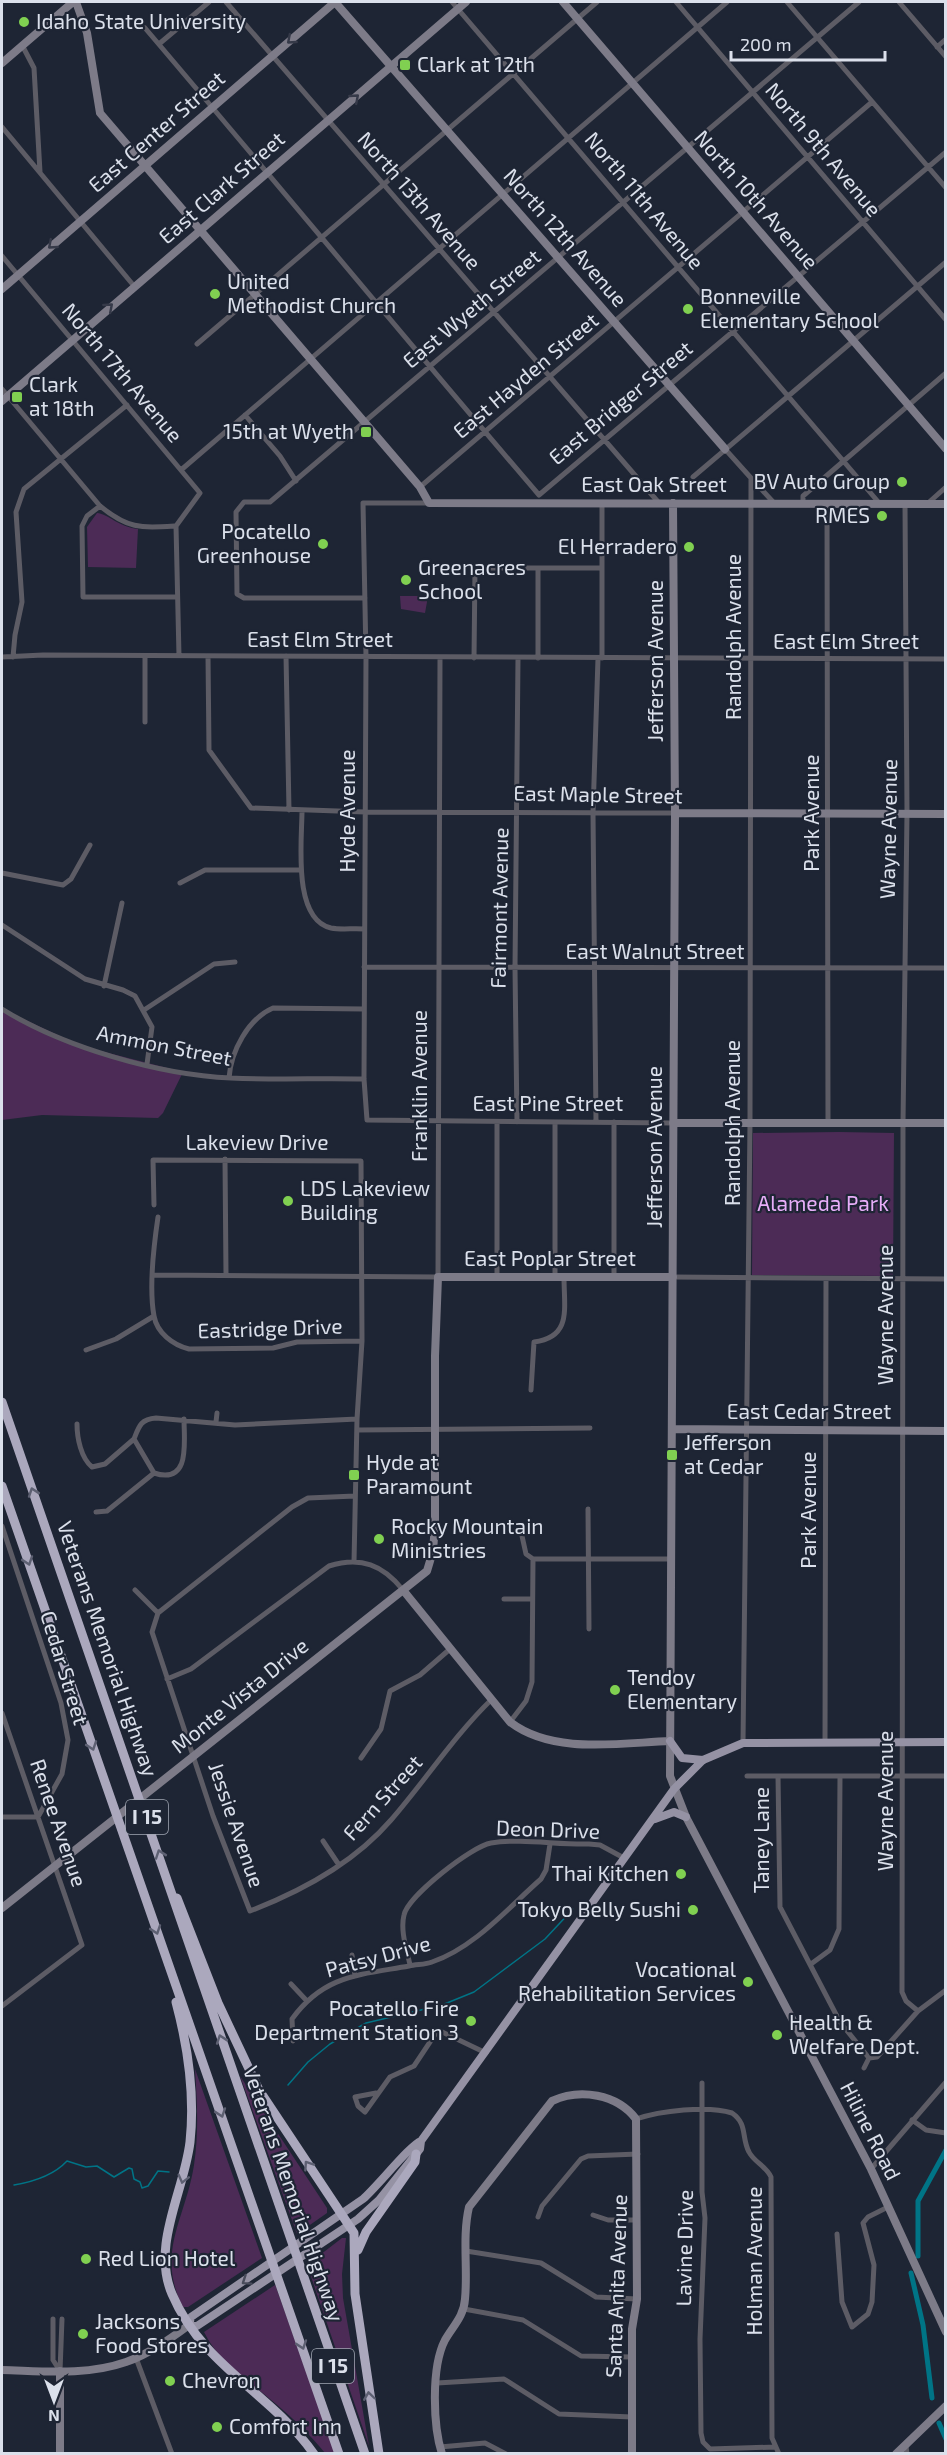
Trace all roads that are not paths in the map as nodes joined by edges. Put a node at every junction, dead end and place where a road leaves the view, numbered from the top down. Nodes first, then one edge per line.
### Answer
1 (74, 2) edge
2 (209, 2) edge
3 (226, 2) edge
4 (335, 2) edge
5 (452, 2) edge
6 (466, 2) edge
7 (563, 2) edge
8 (597, 2) edge
9 (676, 2) edge
10 (727, 2) edge
11 (787, 2) edge
12 (859, 2) edge
13 (899, 2) edge
14 (458, 9) junction
15 (577, 18) junction
16 (697, 27) junction
17 (145, 28) dead end
18 (817, 38) junction
19 (945, 39) edge
20 (159, 44) junction
21 (22, 45) junction
22 (937, 47) junction
23 (272, 56) junction
24 (945, 57) edge
25 (2, 63) edge
26 (392, 66) junction
27 (513, 73) junction
28 (633, 83) junction
29 (753, 92) junction
30 (872, 102) junction
31 (212, 108) junction
32 (328, 121) junction
33 (2, 127) edge
34 (447, 130) junction
35 (568, 138) junction
36 (688, 148) junction
37 (945, 152) edge
38 (807, 157) junction
39 (144, 166) junction
40 (927, 166) junction
41 (267, 172) junction
42 (40, 174) junction
43 (383, 184) junction
44 (945, 188) edge
45 (503, 194) junction
46 (623, 202) junction
47 (743, 212) junction
48 (81, 221) junction
49 (862, 221) junction
50 (200, 233) junction
51 (322, 237) junction
52 (439, 249) junction
53 (2, 256) edge
54 (558, 258) junction
55 (945, 262) edge
56 (679, 267) junction
57 (18, 275) junction
58 (798, 276) junction
59 (134, 286) junction
60 (917, 286) junction
61 (2, 289) edge
62 (254, 296) junction
63 (375, 304) junction
64 (494, 312) junction
65 (945, 320) edge
66 (614, 322) junction
67 (733, 331) junction
68 (72, 339) junction
69 (853, 341) junction
70 (197, 344) dead end
71 (310, 360) junction
72 (429, 367) junction
73 (945, 374) edge
74 (550, 377) junction
75 (669, 385) junction
76 (2, 388) edge
77 (788, 396) junction
78 (4, 398) edge
79 (127, 405) junction
80 (908, 405) junction
81 (245, 415) junction
82 (364, 423) junction
83 (485, 432) junction
84 (604, 440) junction
85 (725, 449) junction
86 (945, 449) edge
87 (63, 459) junction
88 (844, 461) junction
89 (181, 470) junction
90 (693, 477) dead end
91 (751, 478) junction
92 (296, 481) junction
93 (420, 487) junction
94 (945, 487) edge
95 (539, 499) junction
96 (363, 503) joint
97 (429, 503) junction
98 (602, 503) junction
99 (659, 503) junction
100 (673, 503) junction
101 (751, 504) junction
102 (775, 504) junction
103 (803, 504) junction
104 (827, 504) junction
105 (880, 504) junction
106 (905, 504) junction
107 (927, 504) junction
108 (945, 504) edge
109 (100, 506) junction
110 (176, 526) junction
111 (538, 568) junction
112 (602, 568) junction
113 (177, 597) junction
114 (365, 598) junction
115 (145, 656) junction
116 (179, 656) junction
117 (208, 656) junction
118 (286, 656) junction
119 (2, 657) edge
120 (13, 657) junction
121 (366, 657) junction
122 (440, 658) junction
123 (474, 658) junction
124 (518, 658) junction
125 (538, 658) junction
126 (600, 658) junction
127 (674, 658) junction
128 (751, 658) junction
129 (828, 659) junction
130 (906, 659) junction
131 (945, 659) edge
132 (145, 722) dead end
133 (289, 810) junction
134 (302, 811) junction
135 (365, 812) junction
136 (440, 812) junction
137 (518, 812) junction
138 (593, 813) junction
139 (675, 813) junction
140 (751, 813) junction
141 (829, 813) junction
142 (907, 813) junction
143 (945, 813) edge
144 (90, 845) dead end
145 (301, 870) junction
146 (2, 873) edge
147 (180, 883) dead end
148 (122, 903) dead end
149 (2, 925) edge
150 (364, 929) junction
151 (235, 962) dead end
152 (364, 967) junction
153 (439, 967) junction
154 (515, 968) junction
155 (593, 968) junction
156 (674, 968) junction
157 (751, 968) junction
158 (828, 968) junction
159 (904, 968) junction
160 (945, 968) edge
161 (104, 986) junction
162 (2, 1009) edge
163 (364, 1009) junction
164 (144, 1010) junction
165 (147, 1064) junction
166 (229, 1078) junction
167 (364, 1078) junction
168 (367, 1120) joint
169 (438, 1121) junction
170 (497, 1122) junction
171 (517, 1122) junction
172 (555, 1122) junction
173 (596, 1122) junction
174 (614, 1122) junction
175 (673, 1122) junction
176 (750, 1123) junction
177 (828, 1123) junction
178 (903, 1123) junction
179 (945, 1123) edge
180 (225, 1159) junction
181 (154, 1205) dead end
182 (158, 1217) dead end
183 (226, 1274) junction
184 (153, 1275) junction
185 (363, 1276) junction
186 (438, 1277) junction
187 (497, 1277) junction
188 (559, 1277) junction
189 (614, 1277) junction
190 (673, 1277) junction
191 (749, 1278) junction
192 (902, 1278) junction
193 (826, 1279) junction
194 (945, 1279) edge
195 (154, 1316) junction
196 (363, 1341) junction
197 (86, 1350) dead end
198 (531, 1390) dead end
199 (2, 1401) edge
200 (217, 1413) dead end
201 (184, 1419) junction
202 (357, 1419) junction
203 (216, 1422) junction
204 (77, 1424) dead end
205 (436, 1428) junction
206 (590, 1428) dead end
207 (673, 1429) junction
208 (357, 1430) junction
209 (748, 1430) junction
210 (825, 1431) junction
211 (904, 1431) junction
212 (945, 1431) edge
213 (134, 1439) junction
214 (154, 1473) junction
215 (2, 1486) edge
216 (355, 1496) junction
217 (588, 1509) dead end
218 (96, 1512) dead end
219 (2, 1526) edge
220 (522, 1536) dead end
221 (434, 1550) joint
222 (533, 1559) junction
223 (671, 1559) junction
224 (589, 1560) junction
225 (354, 1562) junction
226 (135, 1590) dead end
227 (403, 1590) junction
228 (504, 1599) dead end
229 (531, 1599) junction
230 (158, 1613) junction
231 (588, 1629) dead end
232 (450, 1650) junction
233 (167, 1679) junction
234 (491, 1700) junction
235 (2, 1713) edge
236 (510, 1722) junction
237 (670, 1741) junction
238 (825, 1742) junction
239 (902, 1742) junction
240 (945, 1742) edge
241 (743, 1743) junction
242 (195, 1755) junction
243 (361, 1758) dead end
244 (703, 1760) junction
245 (747, 1776) dead end
246 (778, 1776) junction
247 (840, 1776) junction
248 (902, 1776) junction
249 (945, 1776) edge
250 (674, 1789) junction
251 (2, 1817) edge
252 (38, 1817) junction
253 (686, 1817) junction
254 (655, 1819) junction
255 (323, 1840) dead end
256 (550, 1844) junction
257 (624, 1858) junction
258 (55, 1865) junction
259 (339, 1865) junction
260 (171, 1888) junction
261 (2, 1908) edge
262 (250, 1911) joint
263 (352, 1954) dead end
264 (165, 1956) junction
265 (811, 1964) junction
266 (410, 1965) junction
267 (355, 1976) junction
268 (291, 1984) dead end
269 (945, 1990) edge
270 (306, 2000) junction
271 (2, 2006) edge
272 (918, 2011) junction
273 (293, 2041) dead end
274 (486, 2053) junction
275 (869, 2058) junction
276 (864, 2068) dead end
277 (945, 2082) edge
278 (702, 2083) dead end
279 (376, 2093) dead end
280 (702, 2111) junction
281 (636, 2119) junction
282 (912, 2120) junction
283 (945, 2133) edge
284 (421, 2141) junction
285 (416, 2154) junction
286 (638, 2154) junction
287 (871, 2169) junction
288 (888, 2207) junction
289 (341, 2214) junction
290 (593, 2215) dead end
291 (538, 2217) dead end
292 (637, 2220) junction
293 (349, 2226) junction
294 (837, 2234) dead end
295 (837, 2244) junction
296 (829, 2245) dead end
297 (466, 2251) junction
298 (354, 2257) junction
299 (637, 2299) junction
300 (464, 2309) junction
301 (53, 2319) dead end
302 (62, 2319) dead end
303 (189, 2325) junction
304 (945, 2329) edge
305 (53, 2348) junction
306 (62, 2348) junction
307 (632, 2357) junction
308 (136, 2358) junction
309 (2, 2370) edge
310 (60, 2371) junction
311 (437, 2383) junction
312 (945, 2406) edge
313 (632, 2417) junction
314 (776, 2447) junction
315 (441, 2450) edge
316 (907, 2450) edge
317 (709, 2451) edge
318 (60, 2454) edge
319 (172, 2454) edge
320 (314, 2454) edge
321 (339, 2454) edge
322 (365, 2454) edge
323 (379, 2454) edge
324 (506, 2454) edge
325 (632, 2454) edge
326 (779, 2454) edge
327 (896, 2454) edge

1 - 21 street
1 - 39 street
2 - 20 street
3 - 23 street, North 13th Avenue
4 -> 23 street, East Center Street
4 - 26 street, North 12th Avenue
5 - 14 street, North 11th Avenue
6 - 14 street, East Clark Street
7 - 15 street, North 10th Avenue
8 - 15 street
9 - 16 street, North 9th Avenue
10 - 16 street
11 - 18 street
12 - 18 street, East Wyeth Street
13 - 22 street
14 - 26 street, East Clark Street
14 - 27 street, North 11th Avenue
15 - 27 street
15 - 28 street, North 10th Avenue
16 - 28 street
16 - 29 street, North 9th Avenue
17 - 20 street
18 - 29 street, East Wyeth Street
18 - 30 street
19 - 22 street
20 - 31 street
21 - 25 street
21 - 42 street
22 - 24 street
23 - 31 street, East Center Street
23 - 32 street, North 13th Avenue
32 -> 26 street, East Clark Street
26 - 34 street, North 12th Avenue
27 - 34 street
27 - 35 street, North 11th Avenue
28 - 35 street
28 - 36 street, North 10th Avenue
29 - 36 street, East Wyeth Street
29 - 38 street, North 9th Avenue
30 - 38 street, East Hayden Street
30 - 40 street
31 - 39 street, East Center Street
31 - 41 street
32 - 41 street, East Clark Street
32 - 43 street, North 13th Avenue
33 - 42 street
34 - 43 street
34 - 45 street, North 12th Avenue
35 - 45 street
35 - 46 street, North 11th Avenue
36 - 46 street, East Wyeth Street
36 - 47 street, North 10th Avenue
37 - 40 street, East Bridger Street
38 - 47 street, East Hayden Street
38 - 49 street, North 9th Avenue
39 - 48 street, East Center Street
39 - 50 street
40 - 44 street
40 - 49 street, East Bridger Street
41 - 50 street, East Clark Street
41 - 51 street
42 - 48 street
43 - 51 street
43 - 52 street, North 13th Avenue
45 - 52 street
45 - 54 street, North 12th Avenue
46 - 54 street, East Wyeth Street
46 - 56 street, North 11th Avenue
47 - 56 street, East Hayden Street
47 - 58 street, North 10th Avenue
48 -> 57 street, East Center Street
48 - 59 street
49 - 58 street, East Bridger Street
49 - 60 street, North 9th Avenue
50 - 59 street, East Clark Street
50 - 62 street
51 - 62 street
51 - 63 street
52 - 63 street
52 - 64 street, North 13th Avenue
53 - 57 street, North 17th Avenue
54 - 64 street, East Wyeth Street
54 - 66 street, North 12th Avenue
55 - 60 street
56 - 66 street, East Hayden Street
56 - 67 street, North 11th Avenue
57 - 61 street, East Center Street
57 - 68 street, North 17th Avenue
58 - 67 street, East Bridger Street
58 - 69 street, North 10th Avenue
68 -> 59 street, East Clark Street
60 - 65 street, North 9th Avenue
60 - 69 street
62 - 70 street
62 - 71 street
63 - 71 street
63 - 72 street
64 - 72 street, East Wyeth Street
64 - 74 street, North 13th Avenue
66 - 74 street, East Hayden Street
66 - 75 street, North 12th Avenue
67 - 75 street, East Bridger Street
67 - 77 street, North 11th Avenue
68 - 78 street, East Clark Street
68 - 79 street, North 17th Avenue
69 - 77 street
69 - 80 street, North 10th Avenue
71 - 81 street
71 - 82 street
72 - 82 street, East Wyeth Street
72 - 83 street
73 - 80 street
74 - 83 street, East Hayden Street
74 - 84 street, North 13th Avenue
75 - 84 street, East Bridger Street
75 - 85 street, North 12th Avenue
76 - 78 street
77 - 85 street
77 - 88 street, North 11th Avenue
78 - 87 street
79 - 87 street
79 - 89 street, North 17th Avenue
80 - 86 street, North 10th Avenue
80 - 88 street
81 - 89 street
81 - 92 street
82 - 92 street, East Wyeth Street
82 - 93 street
83 - 93 street, East Hayden Street
83 - 95 street
84 - 95 street, East Bridger Street
84 - 99 street, North 13th Avenue
85 - 90 street
85 - 91 street, North 12th Avenue
87 - 109 street
87 - 120 street
88 - 103 street
88 - 105 street, North 11th Avenue
89 - 110 street, North 17th Avenue
91 - 101 street
91 - 102 street, North 12th Avenue
92 - 114 street, East Wyeth Street
93 - 97 street
94 - 107 street
95 - 97 street, East Oak Street
95 - 98 street, East Oak Street
96 - 97 street, East Oak Street
96 - 114 street, Hyde Avenue
98 - 99 street, East Oak Street
98 - 112 street
99 - 100 street, East Oak Street
100 - 101 street, East Oak Street
100 - 127 street, Jefferson Avenue
101 - 102 street, East Oak Street
101 - 128 street, Randolph Avenue
102 - 103 street, East Oak Street
103 - 104 street, East Oak Street
104 - 105 street, East Oak Street
104 - 129 street, Park Avenue
105 - 106 street, East Oak Street
106 - 107 street, East Oak Street
106 - 130 street, Wayne Avenue
107 - 108 street, East Oak Street
109 - 110 street
109 - 113 street
110 - 113 street
111 - 112 street
111 - 123 street
111 - 125 street
112 - 126 street
113 - 116 street
114 - 121 street, Hyde Avenue
115 - 116 street, East Elm Street
115 - 120 street, East Elm Street
115 - 132 street
116 - 117 street, East Elm Street
117 - 118 street, East Elm Street
117 - 133 street, East Maple Street
118 - 121 street, East Elm Street
118 - 133 street
119 - 120 street, East Elm Street
121 - 122 street, East Elm Street
121 - 135 street, Hyde Avenue
122 - 123 street, East Elm Street
122 - 136 street, Franklin Avenue
123 - 124 street, East Elm Street
124 - 125 street, East Elm Street
124 - 137 street, Fairmont Avenue
125 - 126 street, East Elm Street
126 - 127 street, East Elm Street
126 - 138 street
127 - 128 street, East Elm Street
127 - 139 street, Jefferson Avenue
128 - 129 street, East Elm Street
128 - 140 street, Randolph Avenue
129 - 130 street, East Elm Street
129 - 141 street, Park Avenue
130 - 131 street, East Elm Street
130 - 142 street, Wayne Avenue
133 - 134 street, East Maple Street
134 - 135 street, East Maple Street
134 - 145 street
135 - 136 street, East Maple Street
135 - 150 street, Hyde Avenue
136 - 137 street, East Maple Street
136 - 153 street, Franklin Avenue
137 - 138 street, East Maple Street
137 - 154 street, Fairmont Avenue
138 - 139 street, East Maple Street
138 - 155 street
139 - 140 street, East Maple Street
139 - 156 street, Jefferson Avenue
140 - 141 street, East Maple Street
140 - 157 street, Randolph Avenue
141 - 142 street, East Maple Street
141 - 158 street, Park Avenue
142 - 143 street, East Maple Street
142 - 159 street, Wayne Avenue
144 - 146 street
145 - 147 street
145 - 150 street
148 - 161 street
149 - 161 street
150 - 152 street, Hyde Avenue
151 - 164 street
152 - 153 street, East Walnut Street
152 - 163 street, Hyde Avenue
153 - 154 street, East Walnut Street
153 - 169 street, Franklin Avenue
154 - 155 street, East Walnut Street
154 - 171 street, Fairmont Avenue
155 - 156 street, East Walnut Street
155 - 173 street
156 - 157 street, East Walnut Street
156 - 175 street, Jefferson Avenue
157 - 158 street, East Walnut Street
157 - 176 street, Randolph Avenue
158 - 159 street, East Walnut Street
158 - 177 street, Park Avenue
159 - 160 street, East Walnut Street
159 - 178 street, Wayne Avenue
161 - 164 street
162 - 165 street, Ammon Street
163 - 166 street
163 - 167 street, Hyde Avenue
164 - 165 street
165 - 166 street, Ammon Street
166 - 167 street, Ammon Street
167 - 168 street, Hyde Avenue
168 - 169 street, East Pine Street
169 - 170 street, East Pine Street
169 - 186 street, Franklin Avenue
170 - 171 street, East Pine Street
170 - 187 street
171 - 172 street, East Pine Street
172 - 173 street, East Pine Street
172 - 188 street
173 - 174 street, East Pine Street
174 - 175 street, East Pine Street
174 - 189 street
175 - 176 street, East Pine Street
175 - 190 street, Jefferson Avenue
176 - 177 street, East Pine Street
176 - 191 street, Randolph Avenue
177 - 178 street, East Pine Street
178 - 179 street, East Pine Street
178 - 192 street, Wayne Avenue
180 - 181 street, Lakeview Drive
180 - 183 street
180 - 185 street, Lakeview Drive
182 - 184 street
183 - 184 street, East Poplar Street
183 - 185 street, East Poplar Street
184 - 195 street
185 - 186 street, East Poplar Street
185 - 196 street
186 - 187 street, East Poplar Street
186 - 205 street, Franklin Avenue
187 - 188 street, East Poplar Street
188 - 189 street, East Poplar Street
188 - 198 street
189 - 190 street, East Poplar Street
190 - 191 street, East Poplar Street
190 - 207 street, Jefferson Avenue
191 - 193 street, East Poplar Street
191 - 209 street, Randolph Avenue
192 - 193 street, East Poplar Street
192 - 194 street, East Poplar Street
192 - 211 street, Wayne Avenue
193 - 210 street, Park Avenue
195 - 196 street, Eastridge Drive
195 - 197 street
196 - 202 street
260 -> 199 highway, Veterans Memorial Highway / I 15
200 - 203 street
201 - 203 street
201 - 213 street
201 - 214 street
202 - 203 street
202 - 208 street
204 - 213 street
205 - 206 street
205 - 208 street
205 - 221 street, Franklin Avenue
207 - 209 street, East Cedar Street
207 - 223 street, Jefferson Avenue
208 - 216 street
209 - 210 street, East Cedar Street
209 - 241 street, Randolph Avenue
210 - 211 street, East Cedar Street
210 - 238 street, Park Avenue
211 - 212 street, East Cedar Street
211 - 239 street, Wayne Avenue
213 - 214 street
214 - 218 street
215 -> 264 highway, Veterans Memorial Highway / I 15
216 - 225 street
216 - 230 street
217 - 224 street
219 - 252 street, Cedar Street
220 - 222 street
221 - 227 street, Monte Vista Drive
222 - 224 street
222 - 229 street
223 - 224 street
223 - 237 street, Jefferson Avenue
224 - 231 street
225 - 227 street
225 - 233 street
226 - 230 street
227 - 232 street
227 - 242 street, Monte Vista Drive
228 - 229 street
229 - 236 street
230 - 233 street, Jessie Avenue
232 - 234 street
232 - 243 street
233 - 242 street, Jessie Avenue
234 - 236 street
234 - 259 street, Fern Street
235 - 252 street, Renee Avenue
236 - 237 street
237 - 244 main road
237 - 250 street, Jefferson Avenue
238 - 239 main road
238 - 241 main road
239 - 240 main road
239 - 248 street, Wayne Avenue
241 - 244 main road
242 - 258 street, Monte Vista Drive
242 - 262 street, Jessie Avenue
244 - 250 main road
245 - 246 street
246 - 247 street
246 - 265 street, Taney Lane
247 - 248 street
247 - 265 street
248 - 249 street
248 - 272 street, Wayne Avenue
250 - 253 street, Hiline Road
250 - 254 main road
251 - 252 street
252 - 258 street, Renee Avenue
253 - 254 main road
253 - 287 street, Hiline Road
254 - 257 main road
255 - 259 street
256 - 257 street, Deon Drive
256 - 266 street, Patsy Drive
256 - 266 street, Deon Drive
257 - 274 main road
258 - 261 street, Monte Vista Drive
258 - 271 street, Renee Avenue
259 - 262 street, Fern Street
289 -> 260 highway
322 -> 260 highway, Veterans Memorial Highway / I 15
263 - 267 street
264 -> 303 highway
264 -> 321 highway, Veterans Memorial Highway / I 15
265 - 275 street, Taney Lane
266 - 267 street, Patsy Drive
267 - 270 street, Patsy Drive
268 - 270 street, Patsy Drive
269 - 272 street
270 - 273 street, Patsy Drive
272 - 275 street
274 - 279 street
274 - 284 main road
275 - 276 street
277 - 282 street
278 - 280 street, Lavine Drive
280 - 281 street
280 - 314 street, Holman Avenue
280 - 317 street, Lavine Drive
281 - 286 street, Santa Anita Avenue
281 - 297 street
282 - 283 street
282 - 287 street
284 - 285 main road
284 - 289 main road
285 - 293 main road
285 - 298 highway
286 - 291 street
286 - 292 street, Santa Anita Avenue
287 - 288 street, Hiline Road
288 - 295 street
288 - 304 street, Hiline Road
289 - 293 highway
289 -> 303 main road
290 - 292 street
292 - 299 street, Santa Anita Avenue
293 - 298 highway
293 - 303 main road
294 - 295 street
295 - 296 street
297 - 299 street
297 - 300 street
323 -> 298 highway
299 - 307 street, Santa Anita Avenue
300 - 307 street
300 - 311 street
301 - 305 street
302 - 306 street
303 - 308 street
303 - 320 highway
305 - 306 street
305 - 310 street
306 - 310 street
307 - 313 street, Santa Anita Avenue
308 - 310 street
308 - 319 street
309 - 310 street
310 - 318 street
311 - 313 street
311 - 315 street
312 - 316 street
313 - 325 street, Santa Anita Avenue
314 - 317 street, Lavine Drive
314 - 326 street, Holman Avenue
315 - 324 street
316 - 327 street

